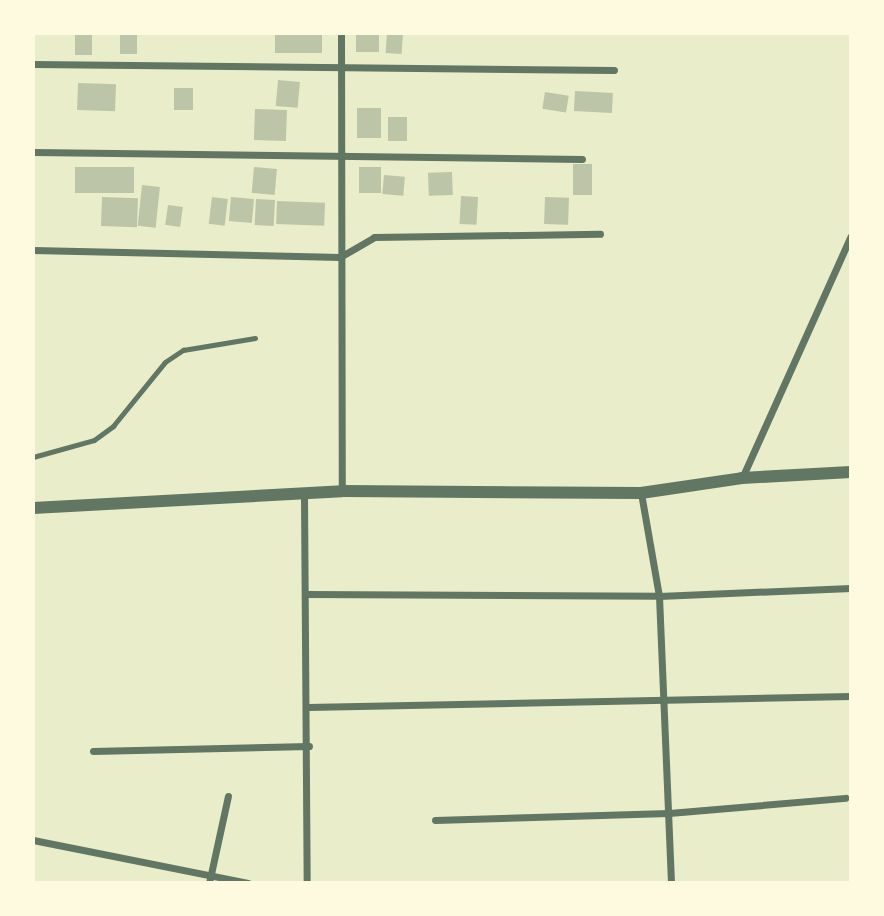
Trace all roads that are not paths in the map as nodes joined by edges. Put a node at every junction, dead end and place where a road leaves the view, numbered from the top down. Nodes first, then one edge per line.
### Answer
1 (341, 33) edge
2 (33, 64) edge
3 (341, 69) junction
4 (614, 70) dead end
5 (33, 152) edge
6 (345, 157) junction
7 (582, 159) dead end
8 (600, 234) dead end
9 (851, 236) edge
10 (33, 250) edge
11 (340, 257) junction
12 (255, 338) dead end
13 (33, 457) edge
14 (851, 472) edge
15 (742, 478) junction
16 (342, 491) junction
17 (641, 494) junction
18 (304, 497) junction
19 (33, 508) edge
20 (851, 588) edge
21 (306, 594) junction
22 (659, 596) junction
23 (851, 696) edge
24 (665, 699) junction
25 (309, 707) junction
26 (309, 746) junction
27 (93, 751) dead end
28 (228, 796) dead end
29 (845, 798) dead end
30 (669, 813) junction
31 (435, 820) dead end
32 (33, 840) edge
33 (210, 880) edge
34 (310, 882) edge
35 (248, 883) edge
36 (671, 883) edge

1 - 3 street
2 - 3 street
3 - 4 street
3 - 6 street
5 - 6 street
6 - 7 street
6 - 11 street
8 - 11 street
9 - 15 street
10 - 11 street
11 - 16 street
12 - 13 lane
14 - 15 street
15 - 17 street
16 - 17 street
16 - 18 street
17 - 22 street
18 - 19 street
18 - 21 street
20 - 22 street
21 - 22 street
21 - 25 street
22 - 24 street
23 - 24 street
24 - 25 street
24 - 30 street
25 - 26 street
26 - 27 street
26 - 34 street
28 - 33 street
29 - 30 street
30 - 31 street
30 - 36 street
32 - 33 street
33 - 35 street

